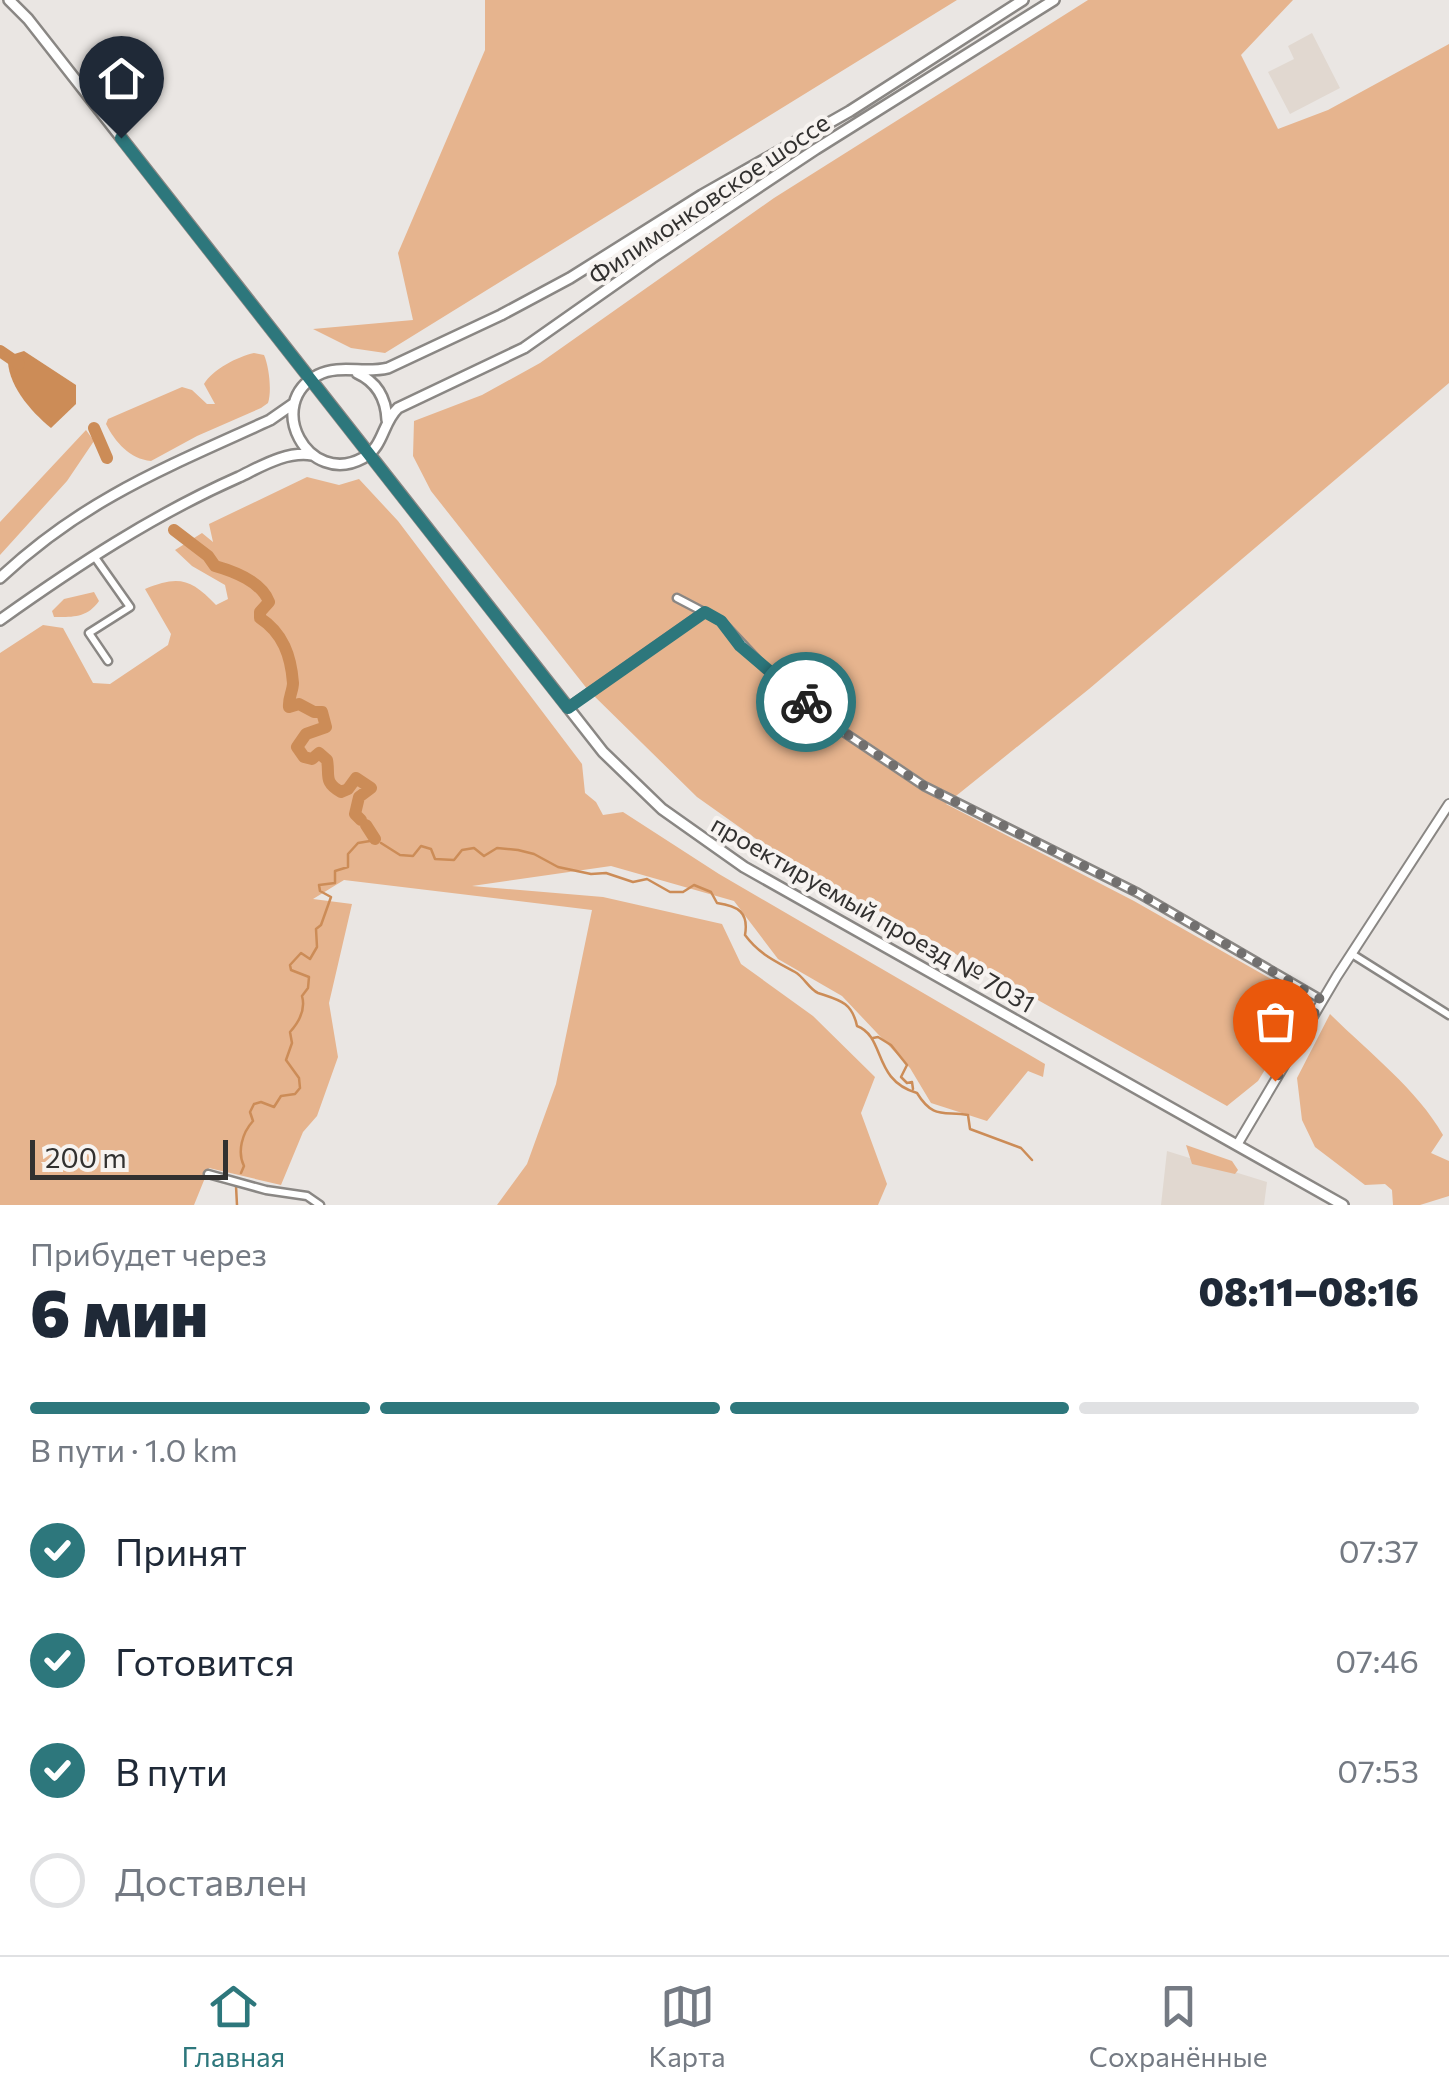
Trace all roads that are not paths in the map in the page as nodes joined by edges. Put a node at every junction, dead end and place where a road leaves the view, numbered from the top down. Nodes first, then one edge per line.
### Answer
1 (9, 0) edge
2 (1023, 0) edge
3 (1054, 0) edge
4 (354, 372) junction
5 (309, 381) junction
6 (295, 402) junction
7 (386, 425) junction
8 (368, 455) junction
9 (313, 456) junction
10 (94, 555) junction
11 (0, 578) edge
12 (676, 598) dead end
13 (705, 612) junction
14 (0, 620) edge
15 (108, 661) dead end
16 (568, 708) junction
17 (1449, 804) edge
18 (1352, 954) junction
19 (1322, 1000) junction
20 (1449, 1016) edge
21 (1238, 1145) junction
22 (208, 1174) dead end
23 (1335, 1203) edge
24 (320, 1205) edge

1 - 5 main road, проектируемый проезд № 7031
2 - 4 main road, Филимонковское шоссе
3 - 7 main road, Филимонковское шоссе
4 - 5 main road, Филимонковское шоссе
4 - 7 main road
5 - 6 main road
5 - 8 main road, проектируемый проезд № 7031
6 - 9 main road
6 - 11 main road
7 - 8 main road, Филимонковское шоссе
8 - 9 main road
8 - 16 main road, проектируемый проезд № 7031
9 - 10 main road
10 - 14 main road
10 - 15 street
12 - 13 street
13 - 16 street
13 - 19 street
16 - 21 main road, проектируемый проезд № 7031
17 - 18 street
18 - 19 street
18 - 20 street
19 - 21 street
21 - 23 main road, проектируемый проезд № 7031
22 - 24 street

